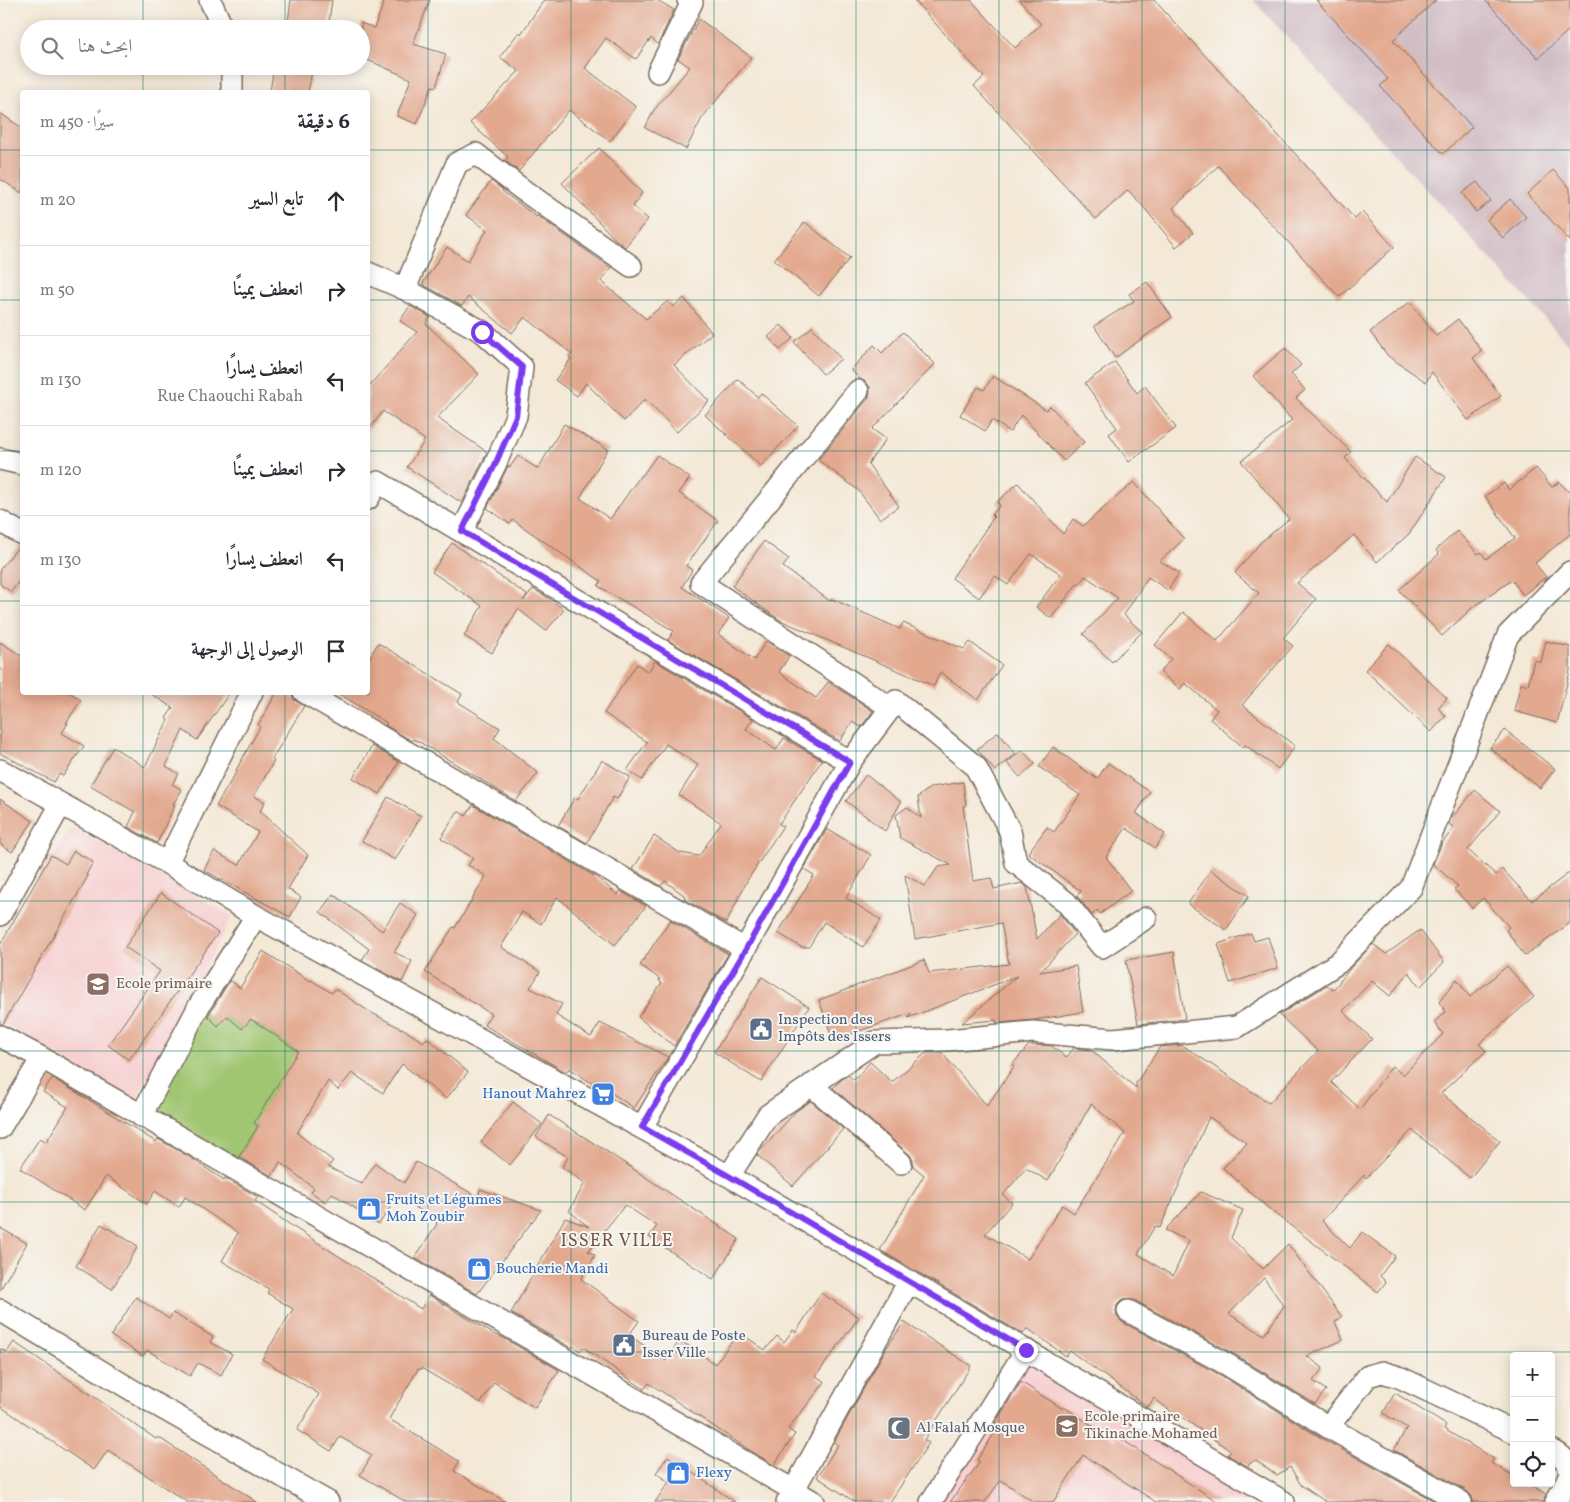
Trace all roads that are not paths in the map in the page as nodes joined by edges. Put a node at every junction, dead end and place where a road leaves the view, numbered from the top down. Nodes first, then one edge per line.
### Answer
1 (210, 0) edge
2 (688, 0) edge
3 (219, 20) edge
4 (658, 72) dead end
5 (232, 75) edge
6 (232, 90) edge
7 (631, 266) dead end
8 (370, 274) edge
9 (405, 289) junction
10 (858, 391) dead end
11 (0, 459) edge
12 (20, 464) edge
13 (373, 490) edge
14 (0, 522) edge
15 (462, 531) junction
16 (20, 533) edge
17 (1570, 572) edge
18 (251, 695) edge
19 (309, 695) edge
20 (891, 708) junction
21 (850, 762) junction
22 (0, 770) edge
23 (60, 804) junction
24 (167, 863) junction
25 (0, 915) edge
26 (256, 916) junction
27 (1146, 918) dead end
28 (746, 949) junction
29 (0, 1036) edge
30 (42, 1058) junction
31 (811, 1086) junction
32 (141, 1116) junction
33 (642, 1127) junction
34 (0, 1128) edge
35 (901, 1163) dead end
36 (729, 1176) junction
37 (909, 1281) junction
38 (0, 1310) edge
39 (1128, 1311) dead end
40 (1026, 1350) junction
41 (1328, 1427) junction
42 (1510, 1430) edge
43 (1555, 1451) edge
44 (1570, 1472) edge
45 (790, 1496) edge
46 (328, 1502) edge
47 (814, 1502) edge
48 (931, 1502) edge
49 (1284, 1502) edge
50 (1461, 1502) edge
51 (1556, 1502) edge

1 - 3 street
2 - 4 street
5 - 6 street
7 - 9 street
8 - 9 street
9 - 15 street
10 - 20 street
11 - 12 street
13 - 15 street
14 - 16 street
15 - 21 street
17 - 31 street
18 - 24 street
19 - 28 street
20 - 21 street
20 - 27 street
21 - 28 street
22 - 23 street
23 - 24 street
23 - 25 street
24 - 26 street
26 - 32 street
26 - 33 street
28 - 33 street
29 - 30 street
30 - 32 street
30 - 34 street
31 - 35 street
31 - 36 street
32 - 45 street
33 - 36 street
36 - 37 street
37 - 40 street
37 - 45 street
38 - 46 street
39 - 41 street
40 - 48 street
40 - 49 street
41 - 42 street
41 - 50 street
43 - 44 street
44 - 51 street
45 - 47 street

